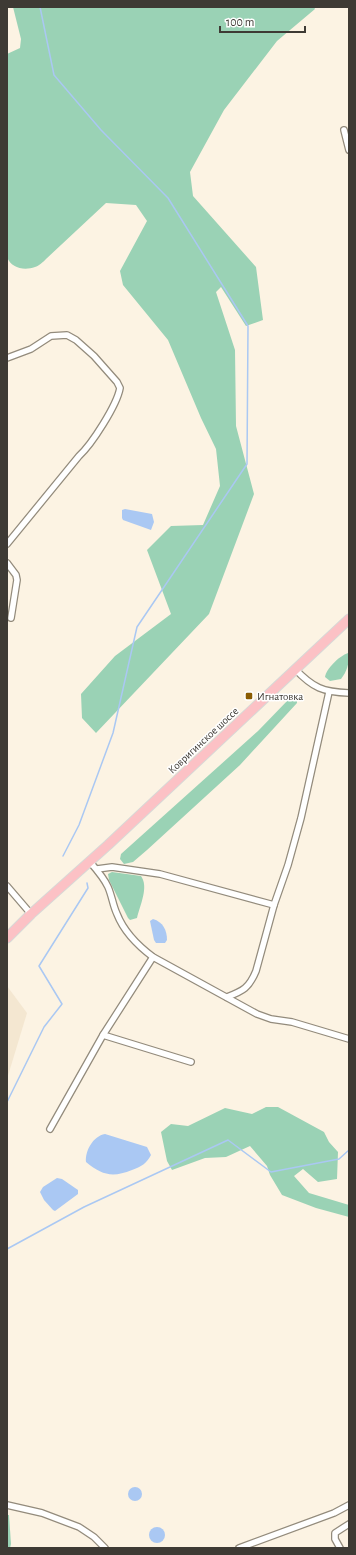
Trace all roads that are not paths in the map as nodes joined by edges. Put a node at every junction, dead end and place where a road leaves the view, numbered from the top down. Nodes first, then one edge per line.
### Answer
1 (344, 130) dead end
2 (349, 150) edge
3 (7, 358) edge
4 (7, 544) edge
5 (7, 562) edge
6 (10, 618) dead end
7 (349, 619) edge
8 (295, 669) junction
9 (329, 692) junction
10 (349, 693) edge
11 (90, 862) junction
12 (97, 870) junction
13 (7, 886) edge
14 (274, 905) junction
15 (31, 914) junction
16 (7, 938) edge
17 (153, 957) junction
18 (227, 997) junction
19 (103, 1035) junction
20 (349, 1039) edge
21 (191, 1062) dead end
22 (50, 1129) dead end
23 (7, 1505) edge
24 (349, 1505) edge
25 (349, 1524) edge
26 (105, 1548) edge
27 (239, 1548) edge
28 (340, 1548) edge

1 - 2 street
3 - 4 street
5 - 6 street
7 - 8 main road, Ковригинское шоссе
8 - 9 street
8 - 11 main road, Ковригинское шоссе
9 - 10 street
9 - 14 street
11 - 12 street
11 - 15 main road, Ковригинское шоссе
12 - 14 street
12 - 17 street
13 - 15 street
14 - 18 street
15 - 16 main road
17 - 18 street
17 - 19 street
18 - 20 street
19 - 21 street
19 - 22 street
23 - 26 street
24 - 27 street
25 - 28 street

